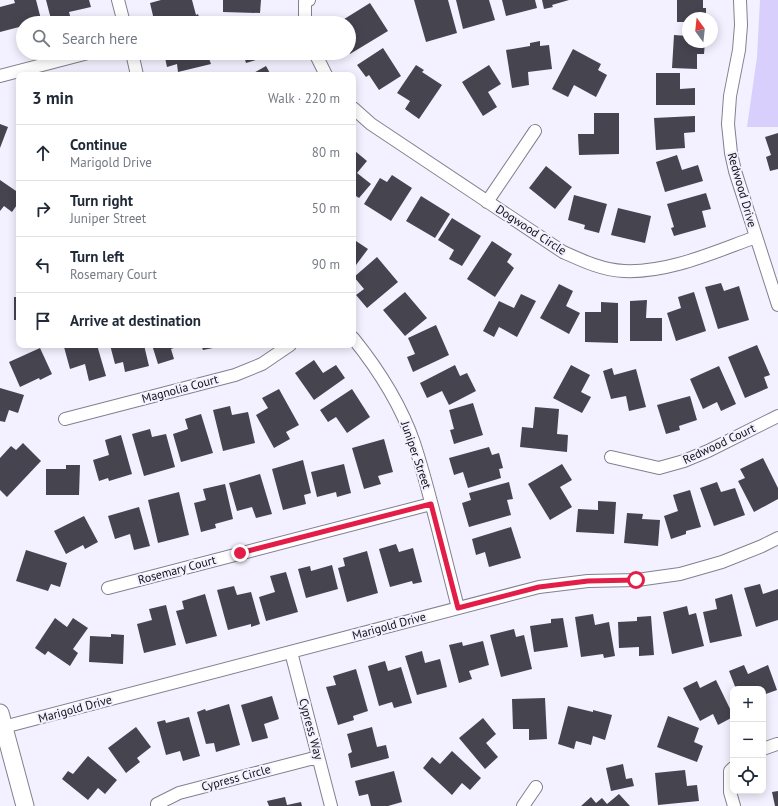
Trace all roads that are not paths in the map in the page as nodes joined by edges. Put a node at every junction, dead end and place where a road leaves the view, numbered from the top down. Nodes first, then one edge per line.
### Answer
1 (118, 0) edge
2 (309, 0) edge
3 (740, 0) edge
4 (122, 16) edge
5 (305, 16) edge
6 (61, 60) edge
7 (134, 60) edge
8 (318, 60) edge
9 (137, 72) edge
10 (324, 72) edge
11 (0, 76) edge
12 (356, 111) edge
13 (535, 131) dead end
14 (487, 202) junction
15 (756, 237) junction
16 (778, 305) edge
17 (356, 342) edge
18 (286, 348) edge
19 (778, 416) edge
20 (65, 419) dead end
21 (611, 458) dead end
22 (431, 504) junction
23 (778, 538) edge
24 (108, 588) dead end
25 (458, 608) junction
26 (291, 652) junction
27 (1, 723) edge
28 (777, 744) edge
29 (766, 748) edge
30 (318, 757) junction
31 (536, 787) dead end
32 (731, 794) edge
33 (25, 806) edge
34 (157, 806) edge
35 (331, 806) edge
36 (523, 806) edge
37 (734, 806) edge

1 - 4 street
2 - 5 street
3 - 15 street, Redwood Drive
6 - 11 street
7 - 9 street
8 - 10 street
12 - 14 street, Dogwood Circle
13 - 14 street
14 - 15 street, Dogwood Circle
15 - 16 street, Redwood Drive
17 - 22 street, Juniper Street
18 - 20 street, Magnolia Court
19 - 21 street, Redwood Court
22 - 24 street, Rosemary Court
22 - 25 street, Juniper Street
23 - 25 street, Marigold Drive
25 - 26 street, Marigold Drive
26 - 27 street, Marigold Drive
26 - 30 street, Cypress Way
27 - 33 main road
28 - 29 street
30 - 34 street, Cypress Circle
30 - 35 street, Cypress Way
31 - 36 street
32 - 37 street

